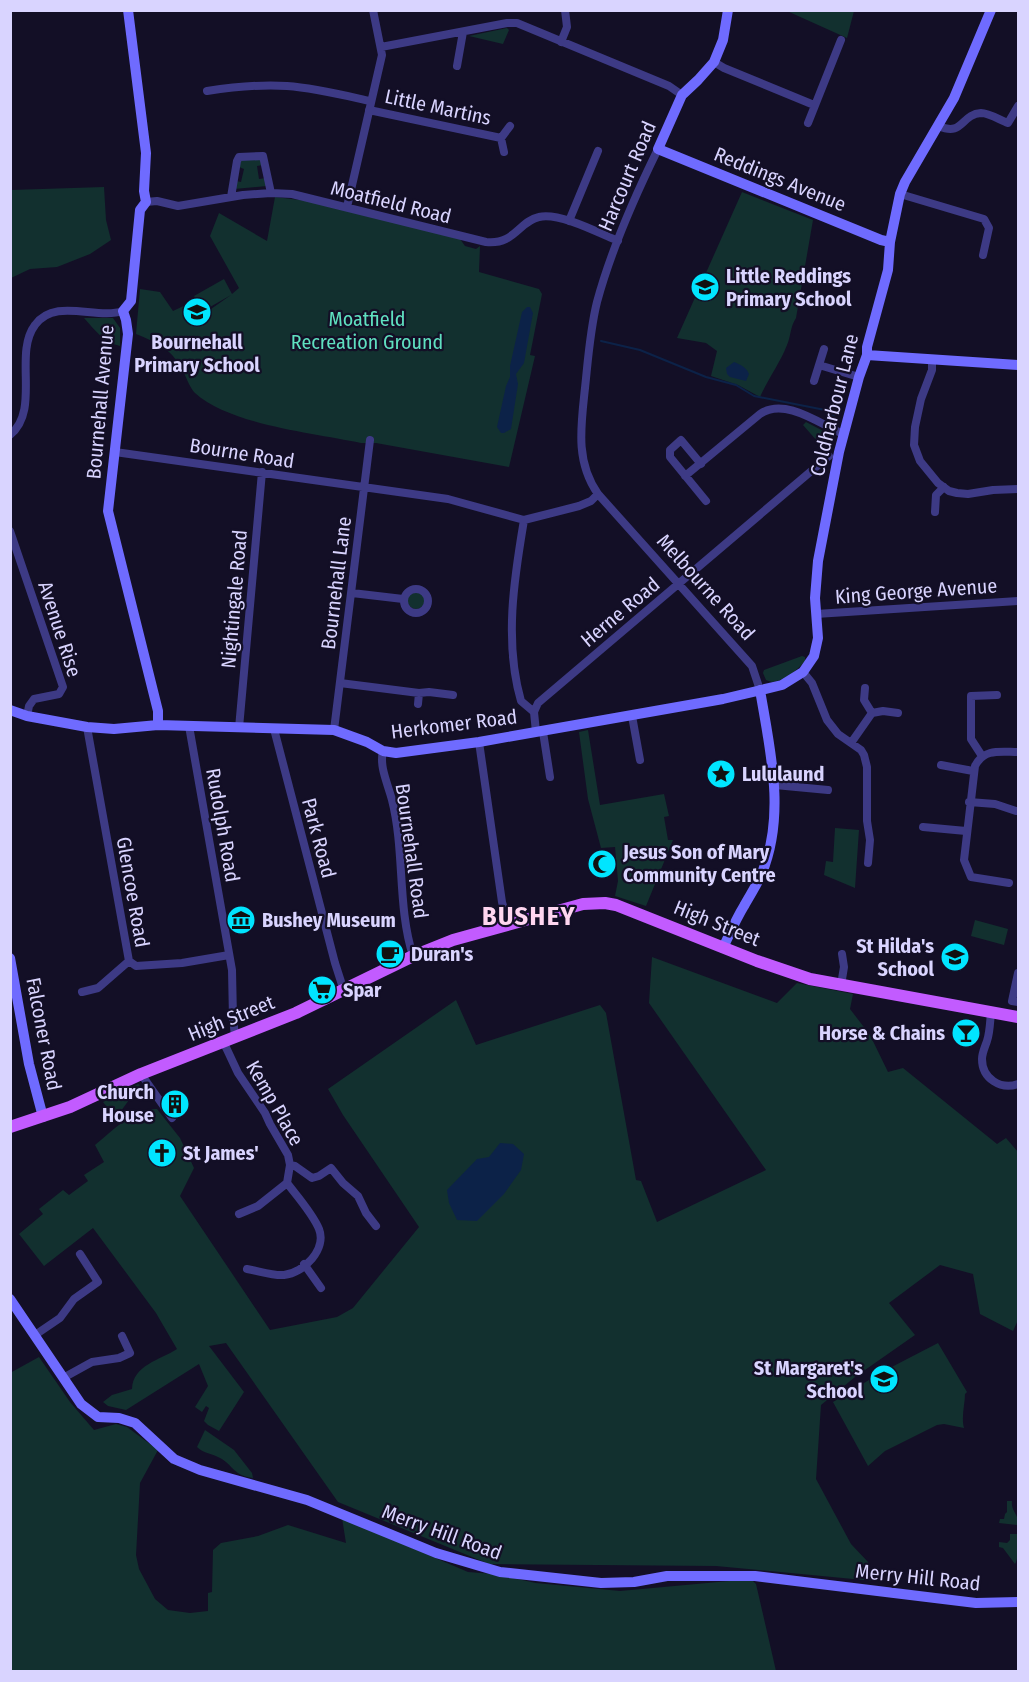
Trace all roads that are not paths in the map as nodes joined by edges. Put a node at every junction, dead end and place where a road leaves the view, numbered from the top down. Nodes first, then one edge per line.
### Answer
1 (128, 10) edge
2 (373, 10) edge
3 (565, 10) edge
4 (728, 10) edge
5 (992, 10) edge
6 (463, 32) junction
7 (841, 40) dead end
8 (561, 42) junction
9 (381, 47) junction
10 (714, 62) junction
11 (457, 66) dead end
12 (207, 91) dead end
13 (682, 95) junction
14 (369, 105) junction
15 (814, 105) junction
16 (1018, 106) edge
17 (808, 123) dead end
18 (510, 126) dead end
19 (939, 126) junction
20 (501, 138) junction
21 (658, 149) junction
22 (598, 151) dead end
23 (504, 152) dead end
24 (271, 193) junction
25 (900, 194) junction
26 (231, 197) junction
27 (146, 202) junction
28 (347, 207) junction
29 (569, 221) junction
30 (618, 241) junction
31 (890, 242) junction
32 (983, 255) dead end
33 (123, 311) junction
34 (824, 349) dead end
35 (867, 355) junction
36 (932, 360) junction
37 (819, 365) junction
38 (1018, 365) edge
39 (859, 377) junction
40 (814, 381) dead end
41 (843, 434) junction
42 (10, 435) edge
43 (370, 440) dead end
44 (115, 452) junction
45 (829, 456) dead end
46 (701, 464) junction
47 (262, 472) junction
48 (685, 476) junction
49 (944, 487) junction
50 (364, 488) junction
51 (1018, 489) edge
52 (598, 494) junction
53 (706, 501) dead end
54 (935, 512) dead end
55 (525, 520) junction
56 (10, 531) edge
57 (679, 583) junction
58 (352, 593) junction
59 (404, 599) dead end
60 (1018, 601) edge
61 (816, 615) junction
62 (803, 672) junction
63 (340, 683) junction
64 (865, 688) dead end
65 (759, 690) junction
66 (419, 693) junction
67 (453, 695) dead end
68 (997, 695) dead end
69 (418, 704) dead end
70 (10, 710) edge
71 (534, 712) junction
72 (873, 713) junction
73 (898, 713) dead end
74 (27, 716) junction
75 (632, 716) junction
76 (158, 725) junction
77 (189, 726) junction
78 (87, 727) junction
79 (239, 728) junction
80 (274, 729) junction
81 (334, 730) junction
82 (539, 732) junction
83 (479, 742) junction
84 (851, 743) junction
85 (383, 751) junction
86 (1018, 752) edge
87 (982, 756) junction
88 (640, 760) dead end
89 (941, 765) dead end
90 (974, 771) junction
91 (550, 777) dead end
92 (775, 785) junction
93 (828, 790) dead end
94 (969, 802) junction
95 (1017, 811) dead end
96 (923, 827) dead end
97 (966, 831) junction
98 (868, 863) dead end
99 (1009, 883) dead end
100 (508, 925) junction
101 (723, 948) junction
102 (842, 954) dead end
103 (229, 955) junction
104 (413, 956) junction
105 (10, 958) edge
106 (129, 961) junction
107 (1018, 973) edge
108 (841, 985) junction
109 (344, 991) junction
110 (82, 992) dead end
111 (1018, 1002) edge
112 (992, 1012) junction
113 (1018, 1017) edge
114 (236, 1036) junction
115 (223, 1041) junction
116 (141, 1074) junction
117 (1018, 1084) edge
118 (43, 1117) junction
119 (172, 1118) dead end
120 (10, 1127) edge
121 (290, 1164) junction
122 (287, 1183) junction
123 (239, 1214) dead end
124 (376, 1226) dead end
125 (80, 1254) dead end
126 (304, 1264) junction
127 (248, 1269) dead end
128 (321, 1288) dead end
129 (10, 1299) edge
130 (35, 1335) junction
131 (122, 1336) dead end
132 (63, 1378) junction
133 (1018, 1602) edge

1 - 27 street, Bournehall Avenue
2 - 9 street
3 - 8 street
4 - 10 street, Harcourt Road
5 - 19 street, Coldharbour Lane
6 - 8 street
6 - 9 street
6 - 11 street
7 - 15 street
8 - 13 street
9 - 14 street
10 - 13 street, Harcourt Road
10 - 15 street
12 - 14 street, Little Martins
13 - 21 street, Harcourt Road
14 - 20 street, Little Martins
14 - 28 street
15 - 17 street
16 - 19 street
18 - 20 street, Little Martins
19 - 25 street, Coldharbour Lane
20 - 23 street, Little Martins
21 - 30 street, Harcourt Road
21 - 31 street, Reddings Avenue
22 - 29 street
24 - 26 street, Moatfield Road
24 - 26 street
24 - 28 street, Moatfield Road
25 - 31 street, Coldharbour Lane
25 - 32 street
26 - 27 street, Moatfield Road
27 - 33 street, Bournehall Avenue
28 - 29 street, Moatfield Road
29 - 30 street, Moatfield Road
30 - 52 street, Harcourt Road
31 - 35 street, Coldharbour Lane
33 - 42 street
33 - 44 street, Bournehall Avenue
34 - 37 street
35 - 36 street
35 - 39 street, Coldharbour Lane
36 - 38 street
36 - 49 street
37 - 39 street
37 - 40 street
39 - 41 street, Coldharbour Lane
41 - 46 street
41 - 61 street, Coldharbour Lane
43 - 50 street, Bournehall Lane
44 - 47 street, Bourne Road
44 - 76 street, Bournehall Avenue
45 - 57 street, Herne Road
46 - 48 street
46 - 48 street
47 - 50 street, Bourne Road
47 - 79 street, Nightingale Road
48 - 53 street
49 - 51 street
49 - 54 street
50 - 55 street
50 - 58 street, Bournehall Lane
52 - 55 street
52 - 57 street, Melbourne Road
55 - 71 street
56 - 74 street, Avenue Rise
57 - 65 street, Melbourne Road
57 - 71 street, Herne Road
58 - 59 street
58 - 63 street, Bournehall Lane
60 - 61 street, King George Avenue
61 - 62 street, Coldharbour Lane
62 - 65 street
62 - 84 street
63 - 66 street
63 - 81 street, Bournehall Lane
64 - 72 street
65 - 75 street, Herkomer Road
65 - 92 street, Melbourne Road
66 - 67 street
66 - 69 street
68 - 87 street
70 - 74 street, Herkomer Road
71 - 82 street
72 - 73 street
72 - 84 street
74 - 78 street, Herkomer Road
75 - 82 street, Herkomer Road
75 - 88 street
76 - 77 street, Herkomer Road
76 - 78 street, Herkomer Road
77 - 79 street, Herkomer Road
77 - 103 street, Rudolph Road
78 - 106 street, Glencoe Road
79 - 80 street, Herkomer Road
80 - 81 street, Herkomer Road
80 - 109 street, Park Road
81 - 85 street, Herkomer Road
82 - 83 street, Herkomer Road
82 - 91 street
83 - 85 street, Herkomer Road
83 - 100 street
84 - 98 street
85 - 104 street, Bournehall Road
86 - 87 street
87 - 90 street
89 - 90 street
90 - 94 street
92 - 93 street
92 - 101 street, Melbourne Road
94 - 95 street
94 - 97 street
96 - 97 street
97 - 99 street
100 - 101 main road, High Street
100 - 104 main road, High Street
101 - 108 main road, High Street
102 - 108 street
103 - 106 street, Glencoe Road
103 - 114 street, Rudolph Road
104 - 109 main road, High Street
105 - 118 street, Falconer Road
106 - 110 street
107 - 111 street
108 - 112 main road, High Street
109 - 114 main road, High Street
112 - 113 main road, High Street
112 - 117 street
114 - 115 main road, High Street
115 - 116 main road, High Street
115 - 121 street, Kemp Place
116 - 118 main road, High Street
116 - 119 street
118 - 120 main road, High Street
121 - 122 street, Kemp Place
121 - 124 street
122 - 123 street
122 - 126 street
125 - 130 street
126 - 127 street
126 - 128 street
129 - 130 street, Merry Hill Road
130 - 132 street, Merry Hill Road
131 - 132 street
132 - 133 street, Merry Hill Road

